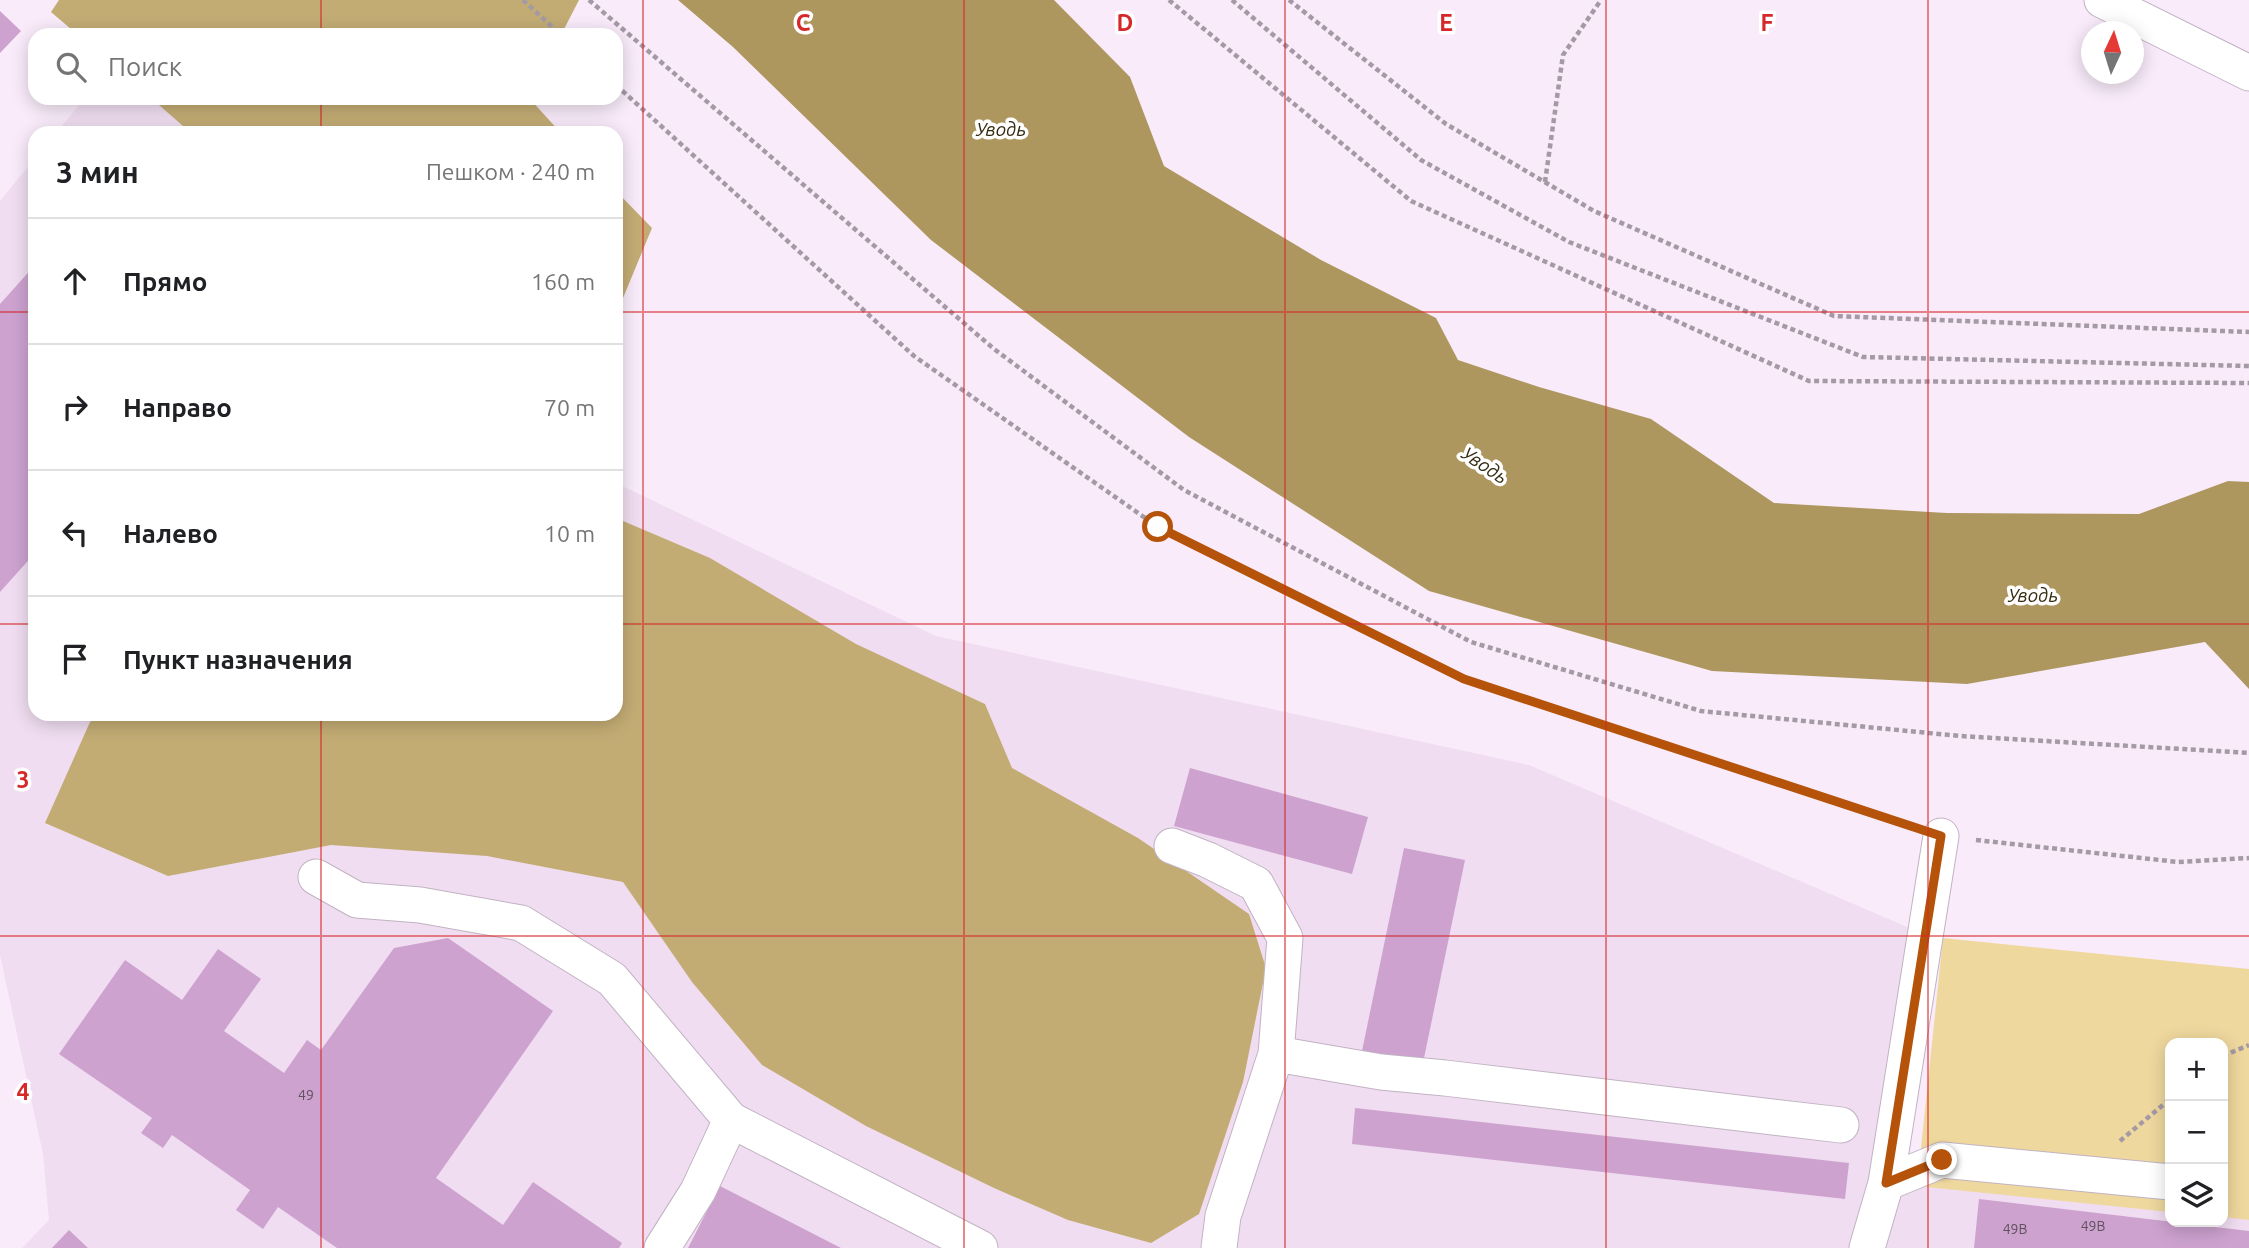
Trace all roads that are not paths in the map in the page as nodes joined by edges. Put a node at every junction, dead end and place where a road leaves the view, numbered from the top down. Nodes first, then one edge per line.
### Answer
1 (2102, 0) edge
2 (2249, 74) edge
3 (1941, 836) road end
4 (1172, 846) dead end
5 (316, 877) dead end
6 (1276, 1054) junction
7 (731, 1120) junction
8 (1841, 1125) dead end
9 (2165, 1181) edge
10 (1886, 1183) junction
11 (662, 1248) edge
12 (980, 1248) edge
13 (1219, 1248) edge
14 (1867, 1248) edge

1 - 2 street
3 - 10 street
4 - 6 street
5 - 7 street
6 - 8 street
6 - 13 street
7 - 11 street
7 - 12 street
9 - 10 street
10 - 14 street

